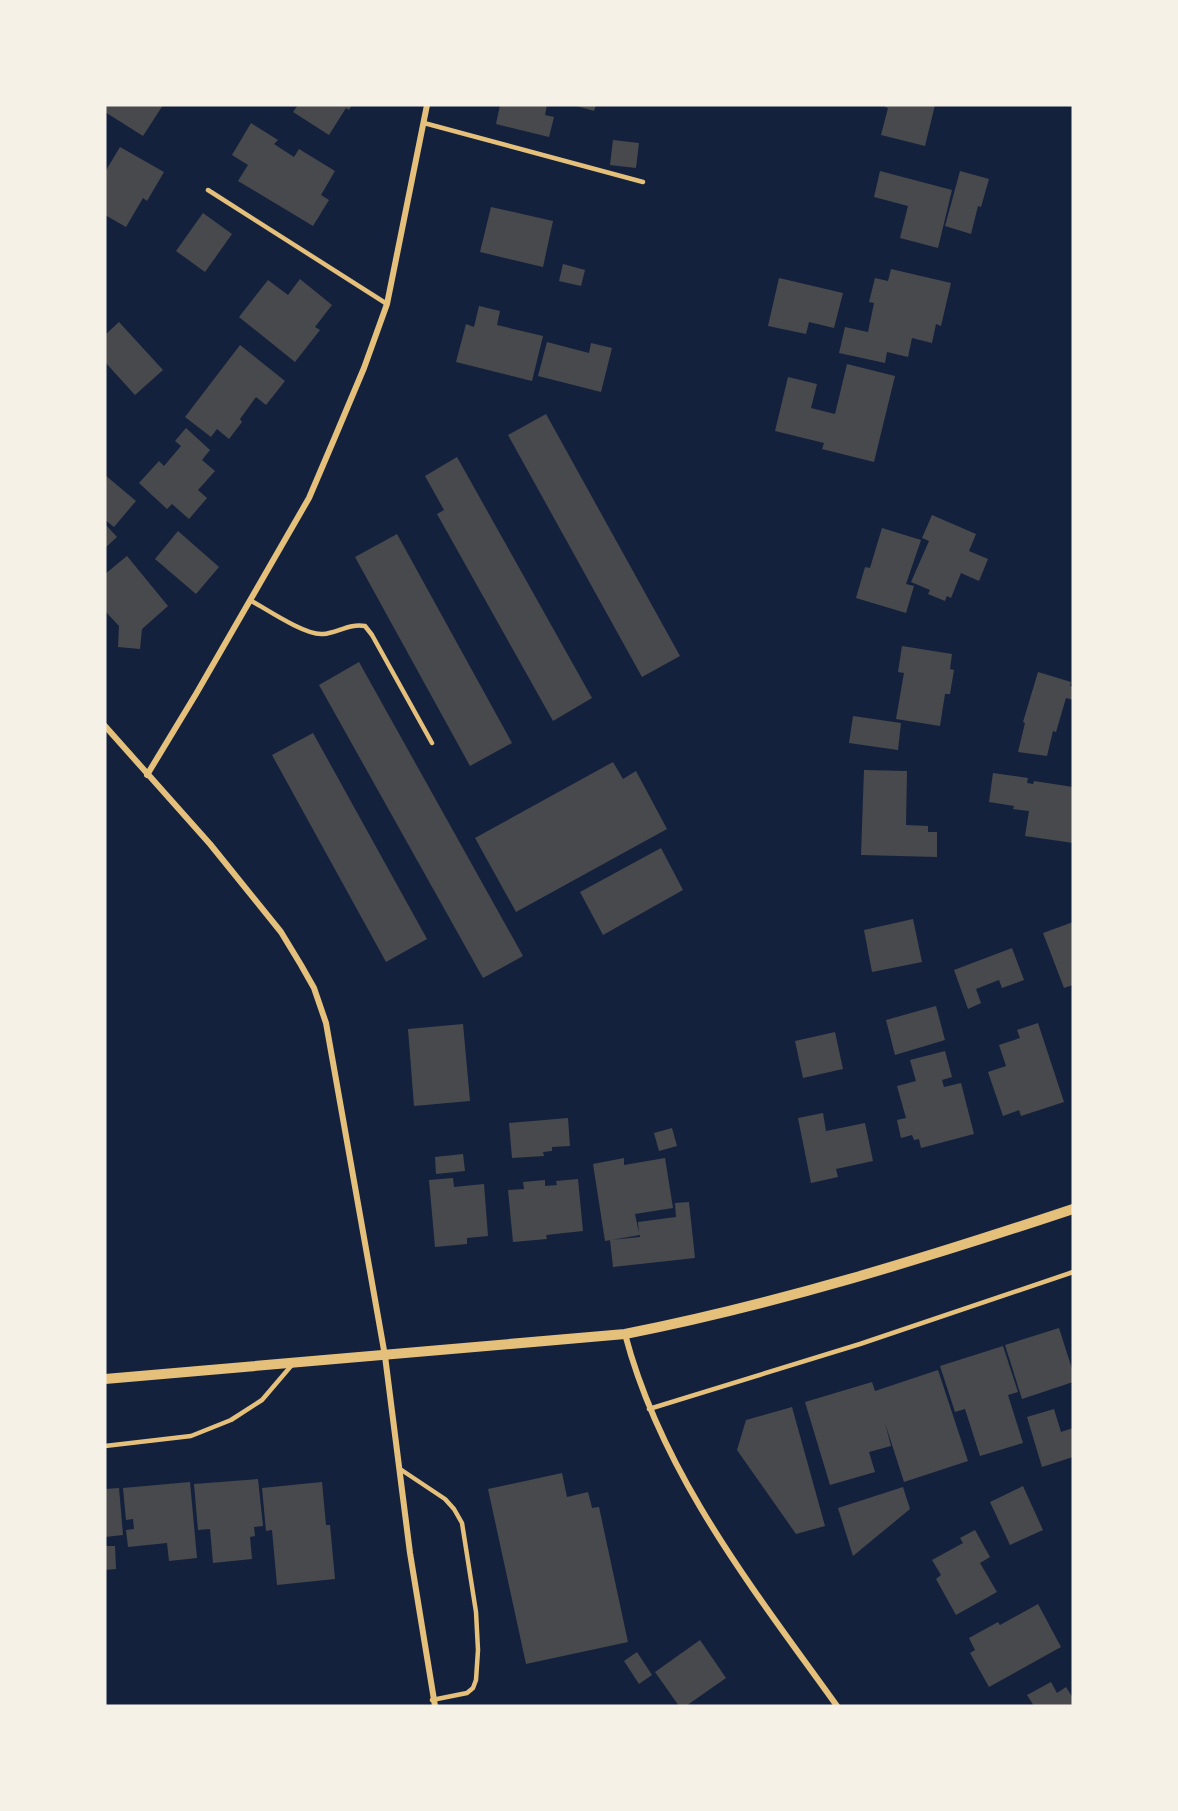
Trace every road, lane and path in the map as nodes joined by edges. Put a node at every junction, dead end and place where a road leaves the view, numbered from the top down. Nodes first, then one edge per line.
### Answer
1 (427, 105) edge
2 (423, 123) junction
3 (642, 182) dead end
4 (208, 190) dead end
5 (387, 304) junction
6 (250, 600) junction
7 (105, 726) edge
8 (432, 742) dead end
9 (147, 775) junction
10 (1073, 1209) edge
11 (1073, 1272) edge
12 (626, 1334) junction
13 (385, 1356) junction
14 (292, 1364) junction
15 (105, 1379) edge
16 (649, 1409) junction
17 (105, 1446) edge
18 (398, 1467) junction
19 (432, 1704) edge
20 (837, 1706) edge

1 - 2 street
2 - 3 lane
2 - 5 street
4 - 5 lane
5 - 6 street
6 - 8 lane
6 - 9 street
7 - 9 street
9 - 13 street
10 - 12 street
11 - 16 lane
12 - 13 street
12 - 16 street
13 - 14 street
13 - 18 street
14 - 15 street
14 - 17 lane
16 - 20 street
18 - 19 street
18 - 19 lane

